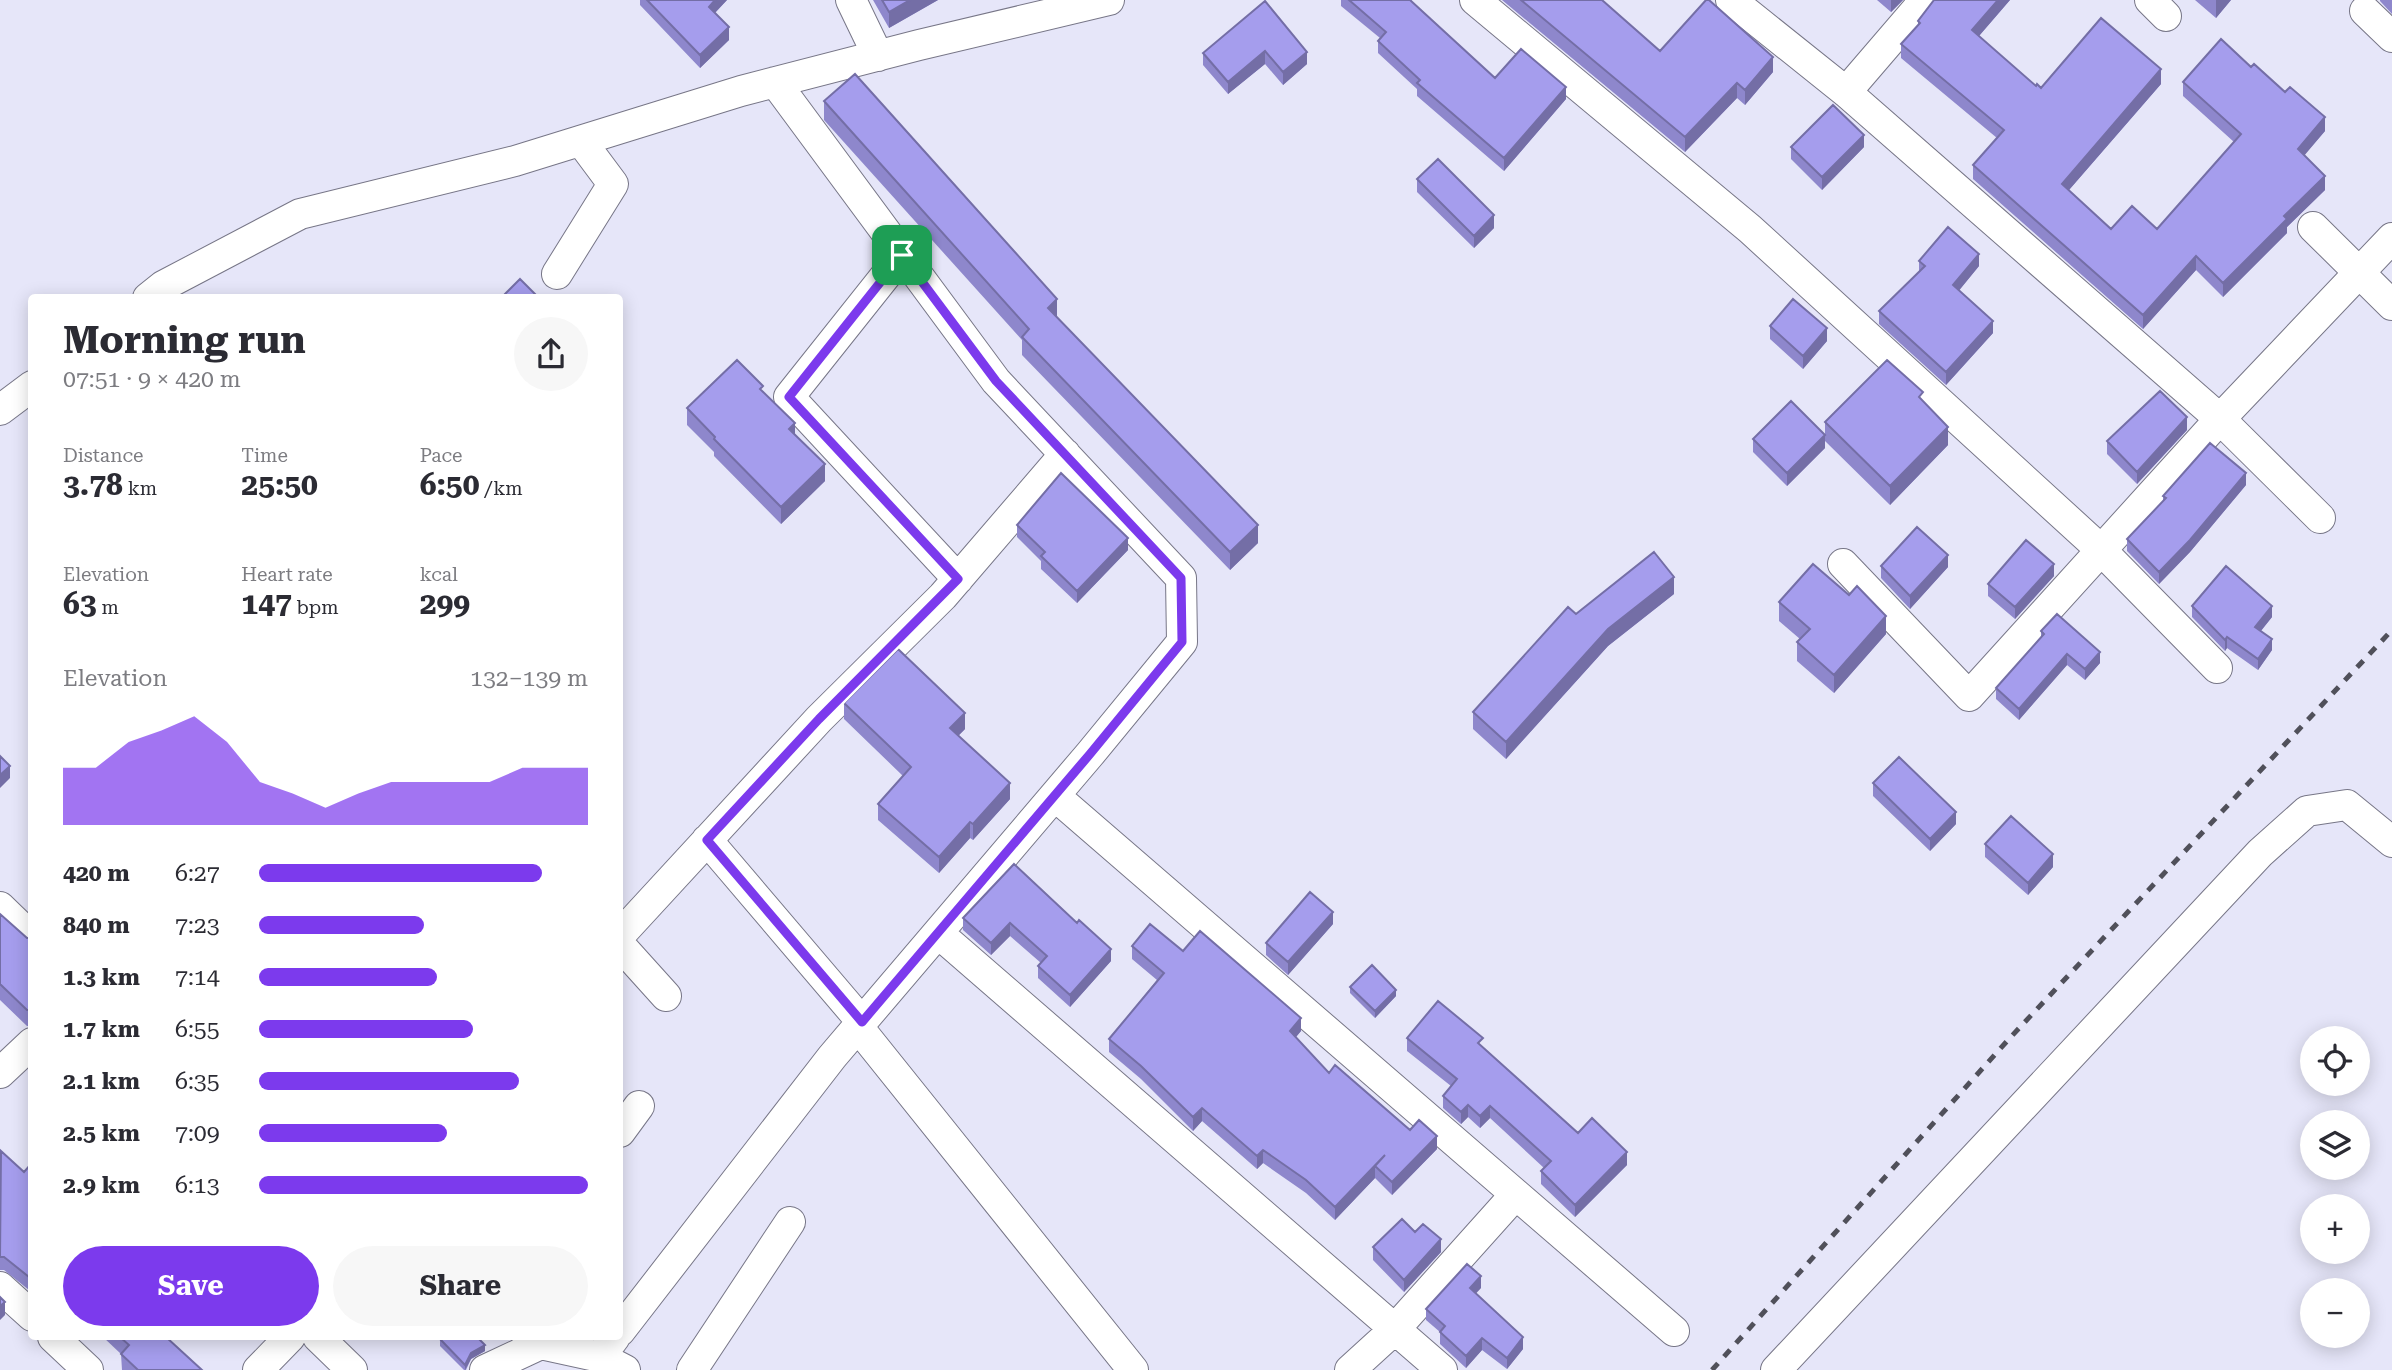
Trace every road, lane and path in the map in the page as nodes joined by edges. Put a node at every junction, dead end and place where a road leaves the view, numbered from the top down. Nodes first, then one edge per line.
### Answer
1 (851, 0) edge
2 (1109, 0) edge
3 (1475, 0) edge
4 (1731, 0) edge
5 (1925, 0) edge
6 (1040, 8) edge
7 (2365, 11) dead end
8 (2392, 37) edge
9 (878, 56) junction
10 (775, 82) junction
11 (1846, 92) junction
12 (581, 141) junction
13 (2313, 227) dead end
14 (2392, 237) edge
15 (902, 255) junction
16 (2359, 272) junction
17 (557, 274) dead end
18 (153, 294) edge
19 (2392, 305) edge
20 (28, 389) edge
21 (0, 410) edge
22 (2220, 419) junction
23 (1065, 454) junction
24 (2320, 518) dead end
25 (2100, 549) junction
26 (1843, 564) dead end
27 (958, 579) junction
28 (2217, 668) dead end
29 (1055, 796) junction
30 (707, 840) junction
31 (2392, 842) edge
32 (0, 907) edge
33 (623, 932) edge
34 (938, 933) junction
35 (28, 934) edge
36 (623, 948) edge
37 (666, 996) dead end
38 (860, 1024) junction
39 (639, 1106) dead end
40 (623, 1128) edge
41 (1516, 1195) junction
42 (790, 1222) dead end
43 (0, 1287) edge
44 (28, 1312) edge
45 (623, 1328) edge
46 (1395, 1329) junction
47 (1674, 1331) dead end
48 (56, 1340) edge
49 (287, 1340) edge
50 (321, 1340) edge
51 (534, 1340) edge
52 (613, 1355) edge
53 (88, 1370) edge
54 (258, 1370) edge
55 (352, 1370) edge
56 (485, 1370) edge
57 (692, 1370) edge
58 (1132, 1370) edge
59 (1350, 1370) edge
60 (1442, 1370) edge
61 (1776, 1370) edge

1 - 9 street
2 - 6 street
3 - 25 street
4 - 11 street
5 - 11 street
6 - 9 street
7 - 8 street
9 - 10 street
10 - 12 street
10 - 15 street
11 - 22 street
12 - 17 street
12 - 18 street
13 - 16 street
14 - 16 street
15 - 23 street
15 - 27 street
16 - 19 street
16 - 22 street
20 - 21 street
22 - 24 street
22 - 25 street
23 - 27 street
23 - 29 street
25 - 26 street
25 - 28 street
27 - 30 street
29 - 34 street
29 - 41 street
30 - 33 street
30 - 38 street
31 - 61 street
32 - 35 street
34 - 38 street
34 - 46 street
36 - 37 street
38 - 45 street
38 - 58 street
39 - 40 street
41 - 46 street
41 - 47 street
42 - 57 street
43 - 44 street
46 - 59 street
46 - 60 street
48 - 53 street
49 - 54 street
50 - 55 street
51 - 52 street
51 - 56 street

